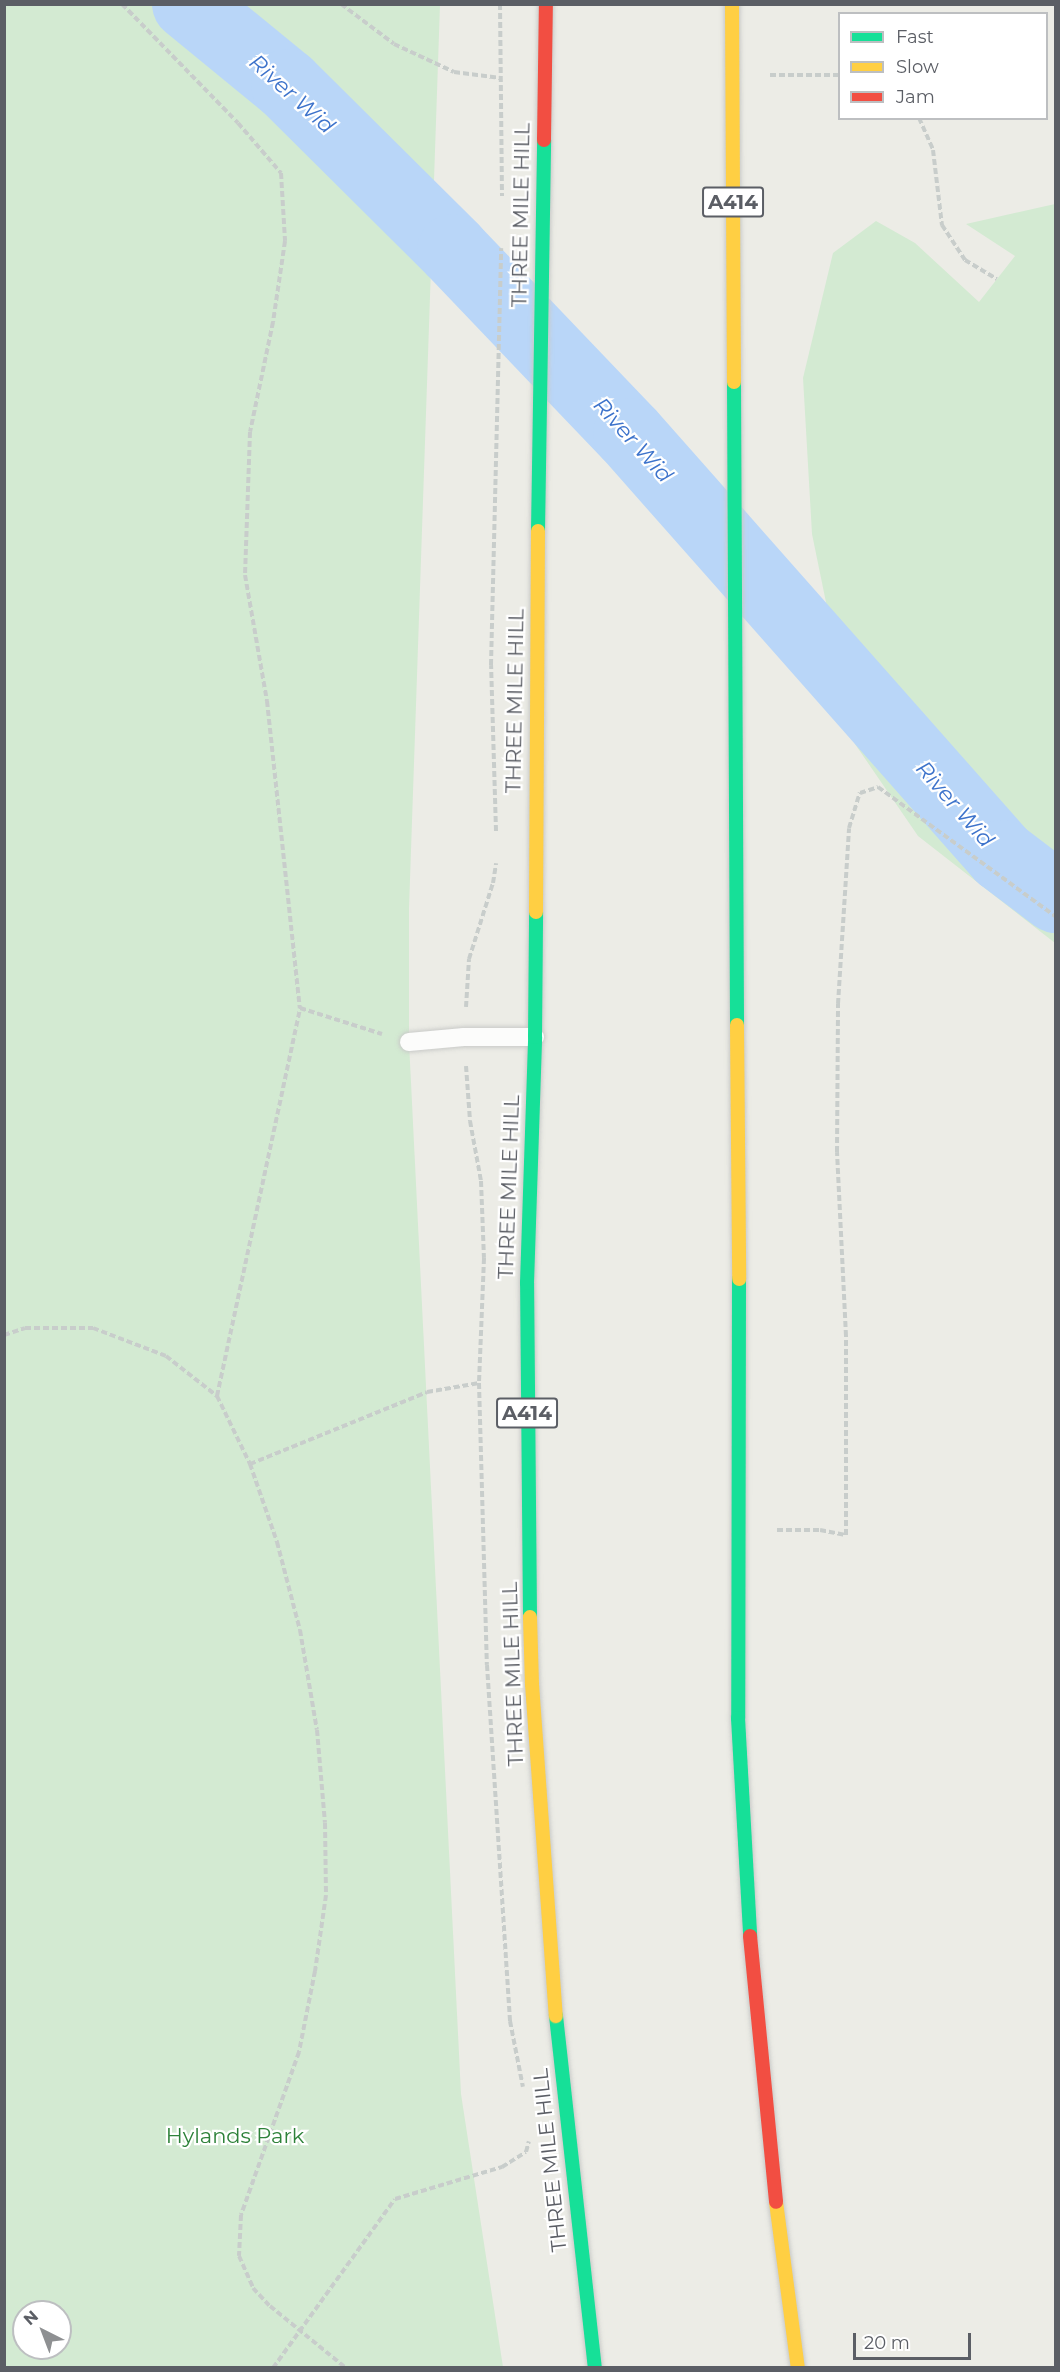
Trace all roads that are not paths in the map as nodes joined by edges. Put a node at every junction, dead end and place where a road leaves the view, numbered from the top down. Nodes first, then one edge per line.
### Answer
1 (546, 4) edge
2 (732, 4) edge
3 (535, 1037) junction
4 (409, 1042) road end
5 (595, 2367) edge
6 (798, 2367) edge

1 - 3 highway, THREE MILE HILL / A414
2 - 6 highway, A414
3 - 4 lane
3 - 5 highway, THREE MILE HILL / A414

